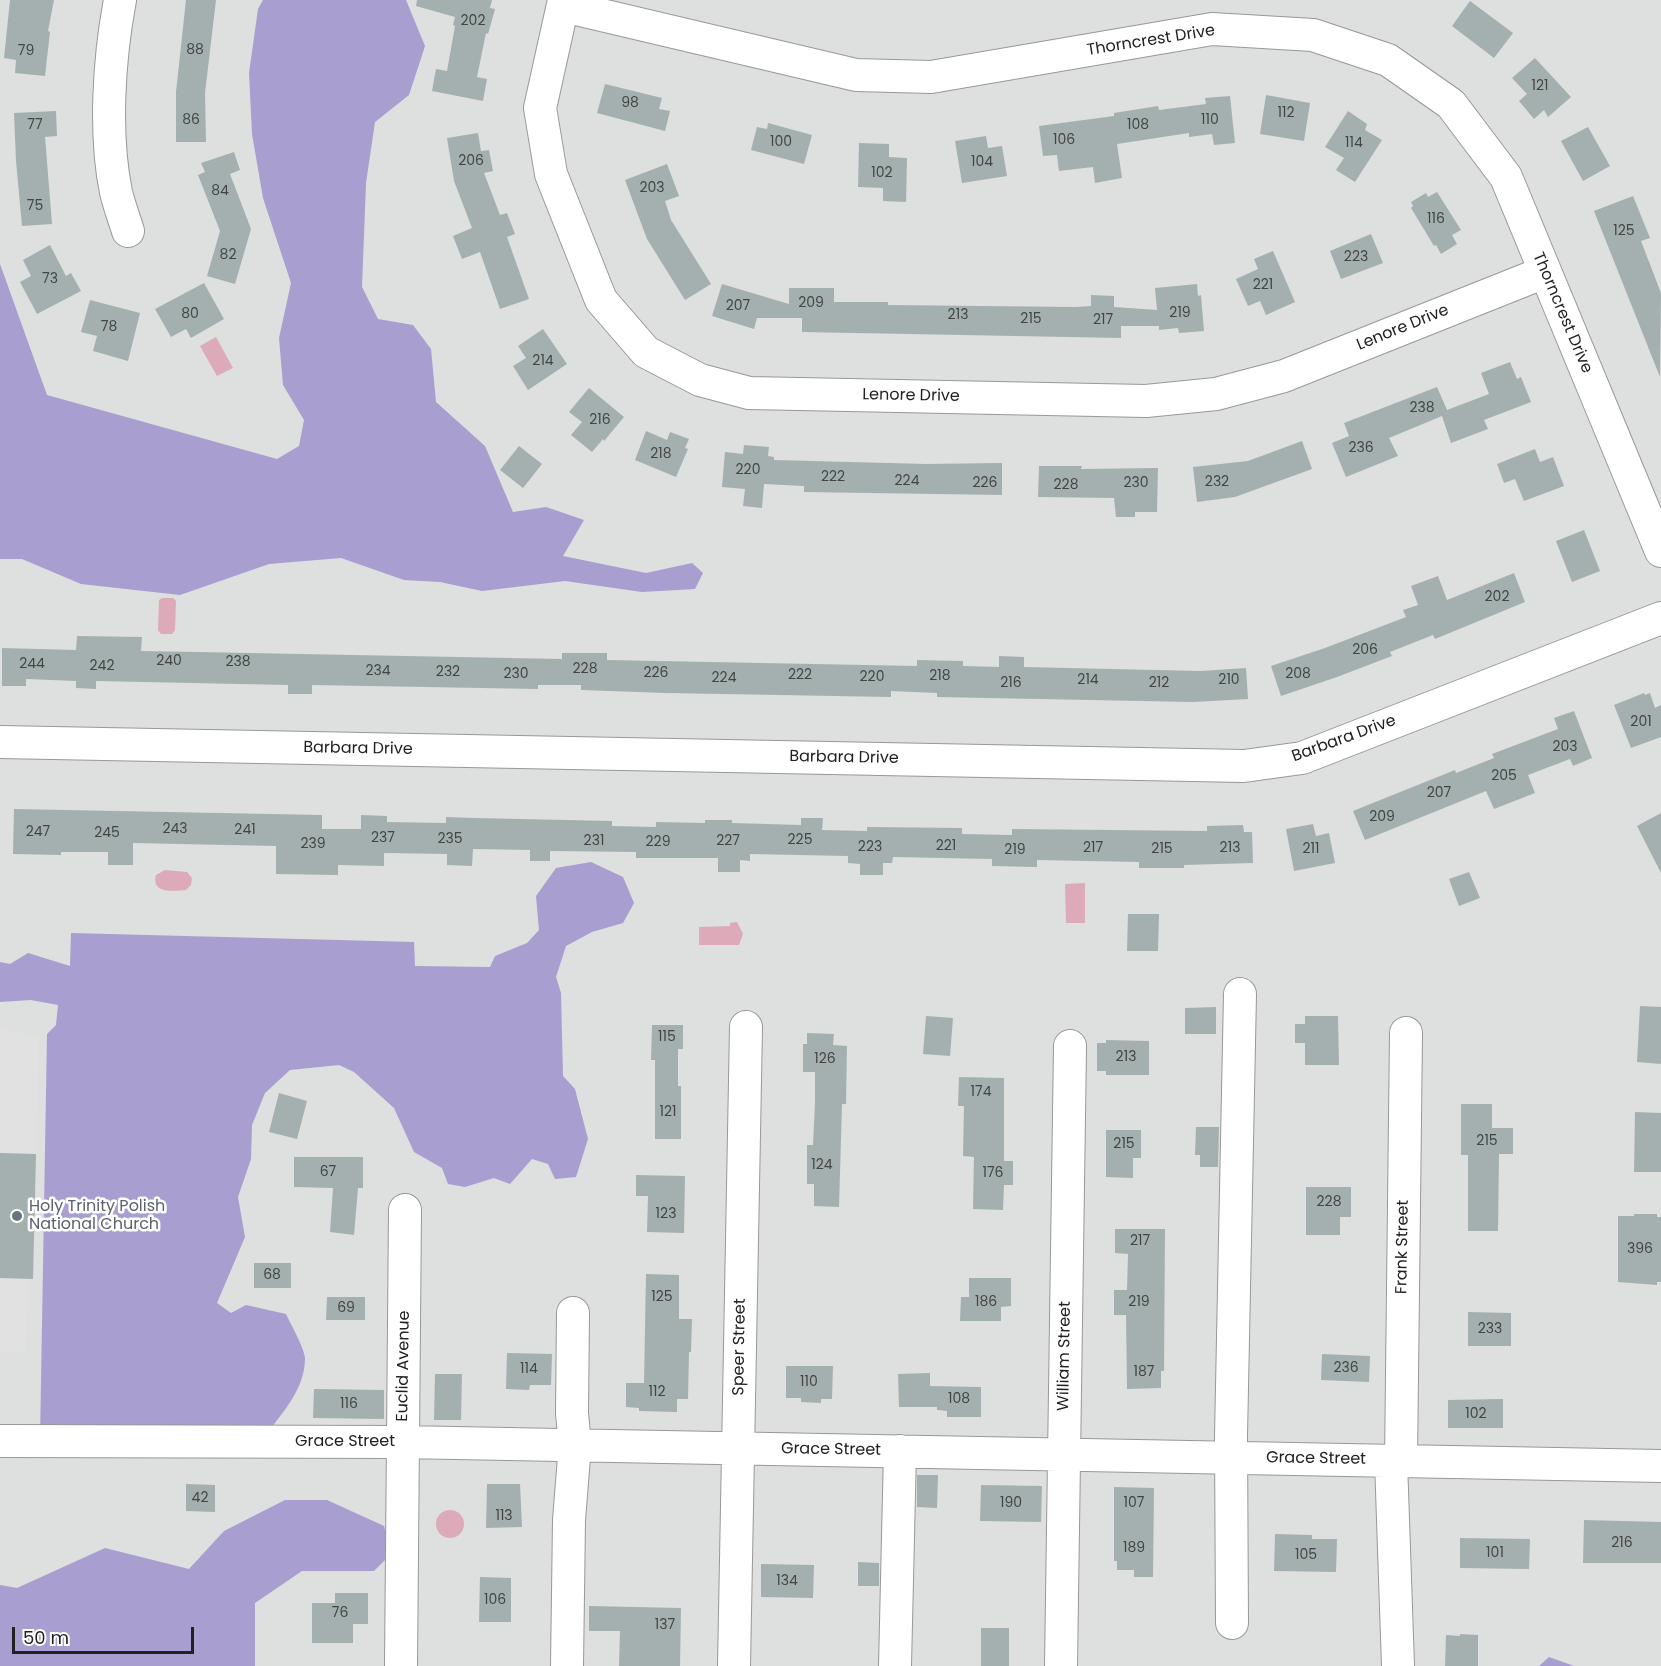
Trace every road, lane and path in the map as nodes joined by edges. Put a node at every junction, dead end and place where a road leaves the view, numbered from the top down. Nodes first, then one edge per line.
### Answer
1 (120, 0) edge
2 (563, 3) edge
3 (128, 231) dead end
4 (1545, 272) junction
5 (1661, 551) edge
6 (1661, 618) edge
7 (0, 742) edge
8 (1240, 994) dead end
9 (746, 1028) dead end
10 (1406, 1033) dead end
11 (1070, 1046) dead end
12 (405, 1210) dead end
13 (573, 1313) dead end
14 (0, 1441) edge
15 (403, 1442) junction
16 (575, 1445) junction
17 (738, 1448) junction
18 (900, 1451) junction
19 (1064, 1455) junction
20 (1232, 1458) junction
21 (1396, 1461) junction
22 (1661, 1466) edge
23 (1232, 1623) dead end
24 (401, 1666) edge
25 (567, 1666) edge
26 (734, 1666) edge
27 (895, 1666) edge
28 (1061, 1666) edge
29 (1398, 1666) edge

1 - 3 street
2 - 4 street, Thorncrest Drive
2 - 4 street, Lenore Drive
4 - 5 street, Thorncrest Drive
6 - 7 street, Barbara Drive
8 - 20 street
9 - 17 street, Speer Street
10 - 21 street, Frank Street
11 - 19 street, William Street
12 - 15 street, Euclid Avenue
13 - 16 street
14 - 15 street, Grace Street
15 - 16 street, Grace Street
15 - 24 street, Euclid Avenue
16 - 17 street, Grace Street
16 - 25 street
17 - 18 street, Grace Street
17 - 26 street, Speer Street
18 - 19 street, Grace Street
18 - 27 street
19 - 20 street, Grace Street
19 - 28 street, William Street
20 - 21 street, Grace Street
20 - 23 street
21 - 22 street, Grace Street
21 - 29 street, Frank Street

